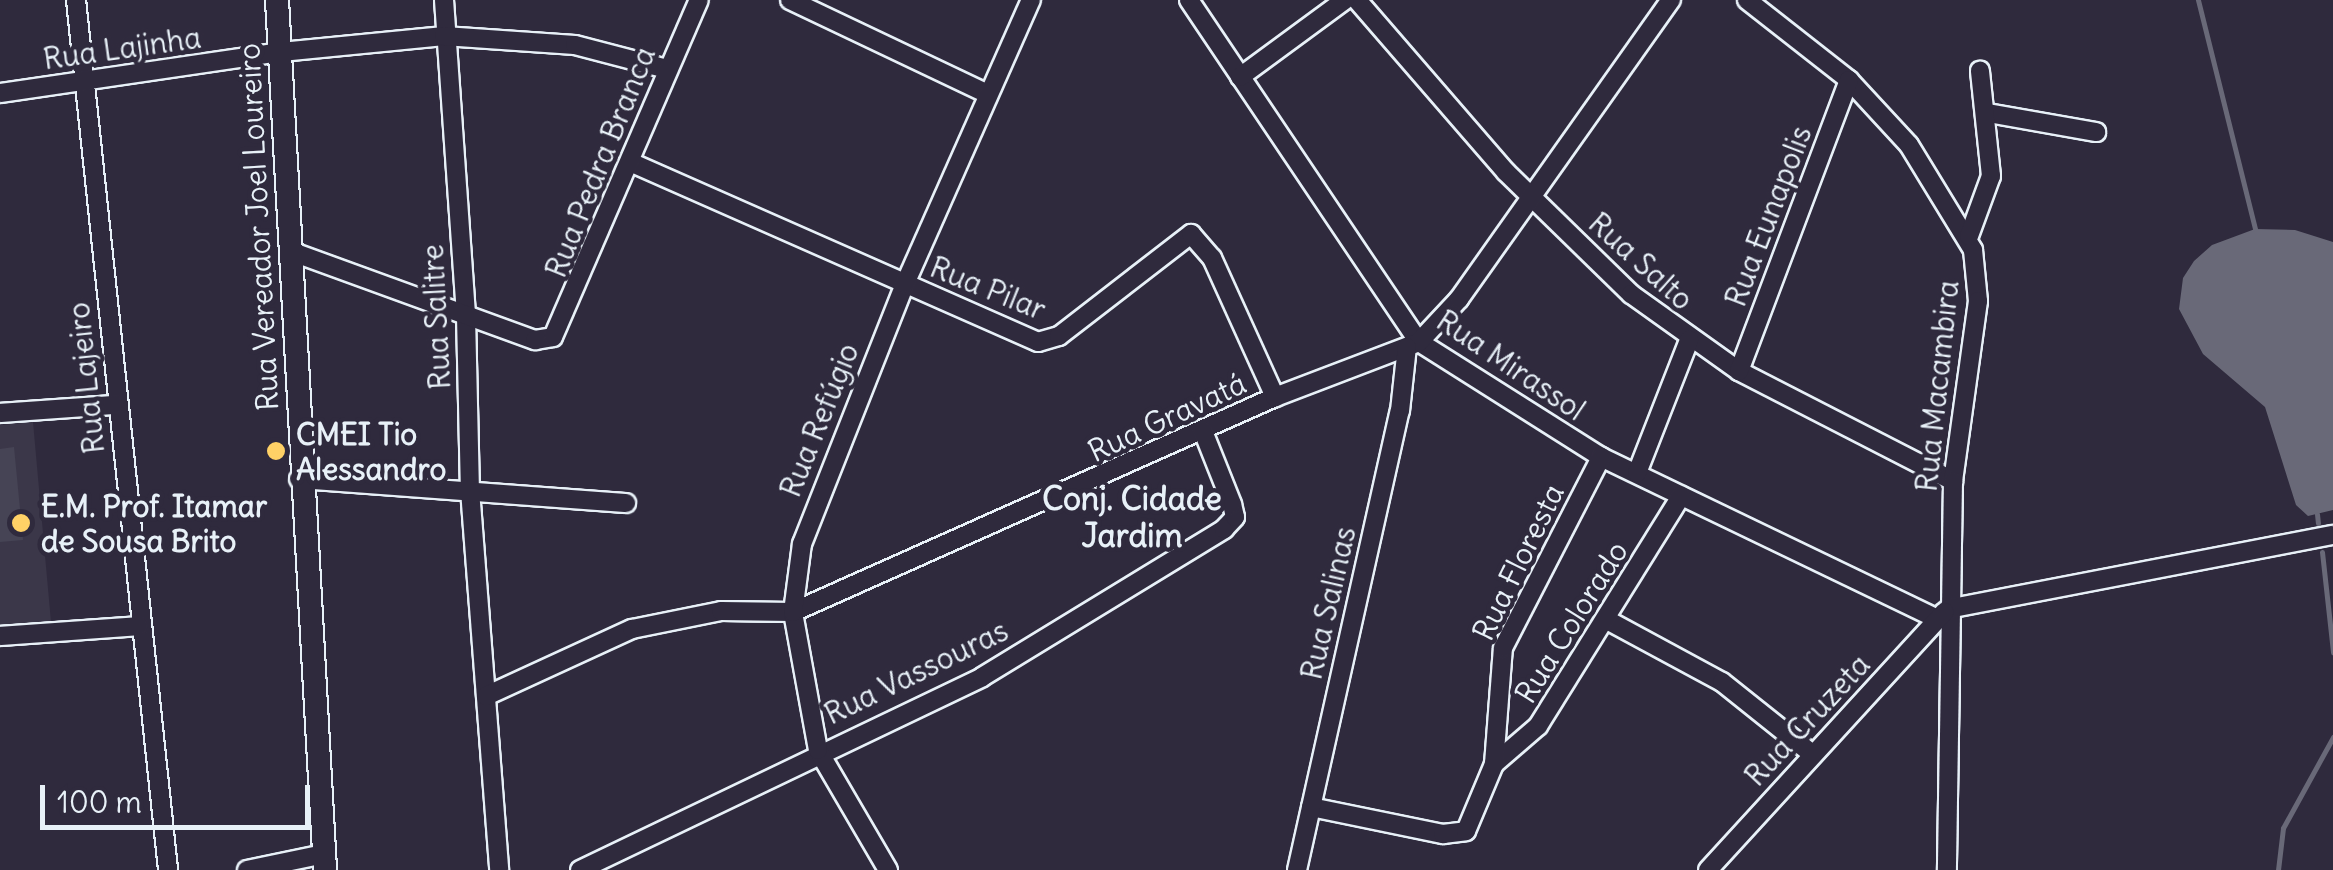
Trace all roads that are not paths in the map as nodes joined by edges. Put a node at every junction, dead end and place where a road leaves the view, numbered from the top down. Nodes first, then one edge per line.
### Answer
1 (76, 0) edge
2 (277, 0) edge
3 (444, 0) edge
4 (699, 0) edge
5 (790, 0) edge
6 (1031, 0) edge
7 (1190, 0) edge
8 (1345, 0) edge
9 (1357, 0) edge
10 (1671, 0) edge
11 (1747, 0) edge
12 (444, 36) junction
13 (280, 52) junction
14 (667, 69) junction
15 (1980, 71) dead end
16 (1240, 77) junction
17 (1849, 80) junction
18 (85, 84) junction
19 (0, 93) edge
20 (988, 94) junction
21 (1988, 112) junction
22 (2096, 132) dead end
23 (630, 162) junction
24 (1530, 196) junction
25 (1970, 236) junction
26 (290, 251) junction
27 (904, 284) junction
28 (466, 316) junction
29 (1689, 340) junction
30 (1413, 344) junction
31 (1739, 372) junction
32 (1275, 397) junction
33 (116, 405) junction
34 (0, 413) edge
35 (1203, 432) junction
36 (1601, 457) junction
37 (1637, 474) junction
38 (298, 479) junction
39 (1953, 482) junction
40 (470, 490) junction
41 (1681, 496) junction
42 (626, 503) dead end
43 (2333, 535) edge
44 (793, 612) junction
45 (1943, 614) junction
46 (1609, 621) junction
47 (138, 626) junction
48 (0, 636) edge
49 (486, 696) junction
50 (818, 750) junction
51 (1811, 753) junction
52 (1494, 764) junction
53 (1310, 807) junction
54 (324, 862) edge
55 (168, 870) edge
56 (247, 870) edge
57 (498, 870) edge
58 (580, 870) edge
59 (888, 870) edge
60 (1296, 870) edge
61 (1708, 870) edge
62 (1947, 870) edge

1 - 18 street, Rua Lajeiro
2 - 13 street, Rua Vereador Joel Loureiro
3 - 12 street, Rua Salitre
4 - 14 street, Rua Pedra Branca
5 - 20 street
6 - 20 street, Rua Refúgio
7 - 16 street, Rua Mirassol
8 - 16 street
9 - 24 street, Rua Salto
10 - 24 street, Rua Gravatá
11 - 17 street, Rua Macambira
12 - 13 street, Rua Lajinha
12 - 14 street, Rua Lajinha
12 - 28 street, Rua Salitre
13 - 18 street, Rua Lajinha
13 - 26 street, Rua Vereador Joel Loureiro
14 - 23 street, Rua Pedra Branca
15 - 21 street
16 - 30 street, Rua Mirassol
17 - 25 street, Rua Macambira
17 - 31 street, Rua Eunapolis
18 - 19 street, Rua Lajinha
18 - 33 street, Rua Lajeiro
20 - 27 street, Rua Refúgio
21 - 22 street
21 - 25 street
23 - 27 street, Rua Pilar
23 - 28 street, Rua Pedra Branca
24 - 29 street, Rua Salto
24 - 30 street, Rua Gravatá
25 - 39 street, Rua Macambira
26 - 28 street
26 - 38 street, Rua Vereador Joel Loureiro
27 - 32 street, Rua Pilar
27 - 44 street, Rua Refúgio
28 - 40 street, Rua Salitre
29 - 31 street, Rua Salto
29 - 37 street
30 - 32 street, Rua Gravatá
30 - 36 street, Rua Mirassol
30 - 53 street, Rua Salinas
31 - 39 street, Rua Salto
32 - 35 street, Rua Gravatá
33 - 34 street
33 - 47 street, Rua Lajeiro
35 - 44 street, Rua Gravatá
35 - 50 street, Rua Vassouras
36 - 37 street, Rua Mirassol
36 - 52 street, Rua Floresta
37 - 41 street, Rua Mirassol
38 - 40 street
38 - 54 street, Rua Vereador Joel Loureiro
39 - 45 street, Rua Macambira
40 - 42 street
40 - 49 street, Rua Salitre
41 - 45 street, Rua Mirassol
41 - 46 street, Rua Colorado
43 - 45 street
44 - 49 street, Rua Gravatá
44 - 50 street, Rua Refúgio
45 - 51 street, Rua Cruzeta
45 - 62 street, Rua Macambira
46 - 51 street
46 - 52 street, Rua Colorado
47 - 48 street
47 - 55 street, Rua Lajeiro
49 - 57 street, Rua Salitre
50 - 58 street, Rua Vassouras
50 - 59 street, Rua Refúgio
51 - 61 street, Rua Cruzeta
52 - 53 street, Rua Floresta
53 - 60 street, Rua Salinas
54 - 56 street

